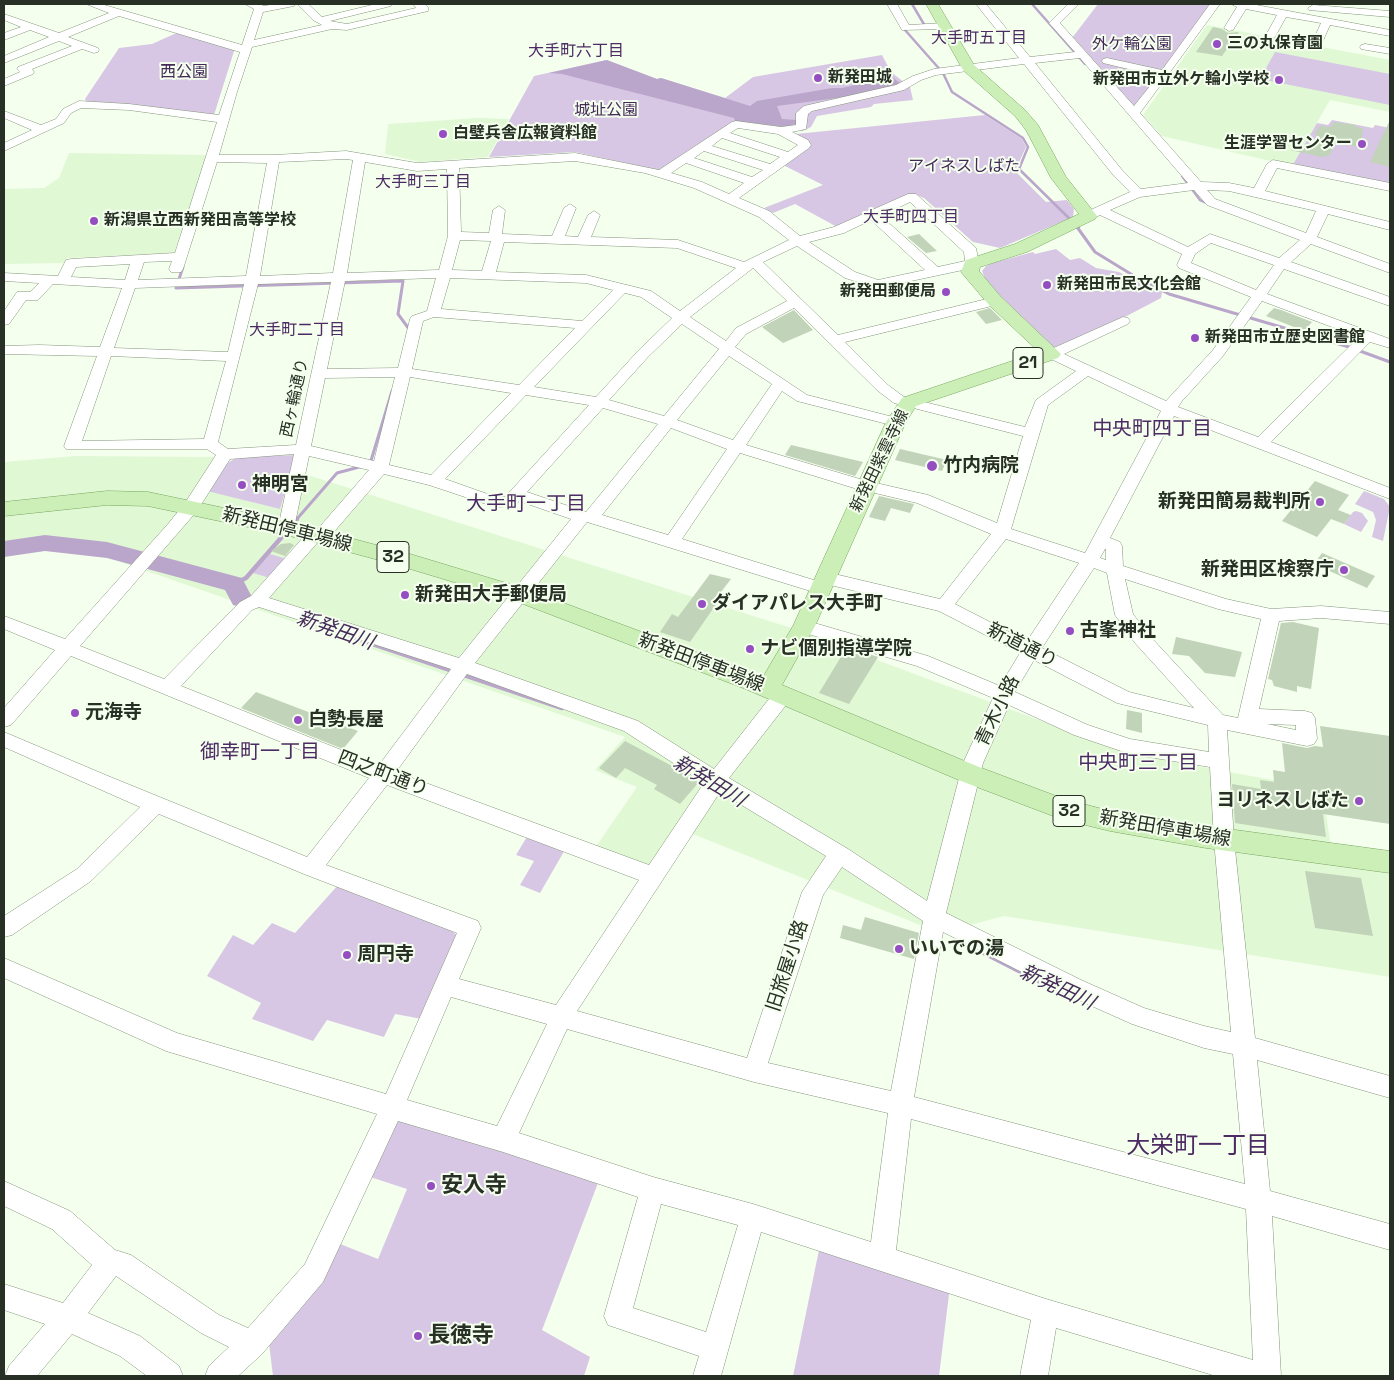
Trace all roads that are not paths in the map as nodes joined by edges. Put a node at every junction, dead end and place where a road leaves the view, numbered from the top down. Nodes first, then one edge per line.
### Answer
1 (91, 4) edge
2 (290, 4) edge
3 (387, 4) edge
4 (418, 4) edge
5 (892, 4) edge
6 (932, 4) edge
7 (981, 4) edge
8 (1074, 4) edge
9 (1215, 4) edge
10 (1239, 4) edge
11 (1262, 4) edge
12 (1323, 6) edge
13 (325, 7) dead end
14 (1280, 7) edge
15 (260, 8) edge
16 (1363, 9) edge
17 (119, 12) junction
18 (313, 13) edge
19 (1390, 14) edge
20 (400, 15) junction
21 (4, 17) edge
22 (299, 21) dead end
23 (1326, 21) junction
24 (332, 26) junction
25 (944, 26) junction
26 (1354, 26) junction
27 (29, 27) junction
28 (1229, 28) dead end
29 (44, 32) junction
30 (1390, 33) edge
31 (1271, 36) dead end
32 (4, 37) edge
33 (58, 37) junction
34 (1317, 43) dead end
35 (81, 46) junction
36 (251, 46) junction
37 (1365, 47) dead end
38 (4, 48) edge
39 (94, 50) dead end
40 (1390, 51) edge
41 (1083, 54) junction
42 (4, 60) edge
43 (1027, 60) junction
44 (1107, 61) dead end
45 (968, 67) junction
46 (24, 69) junction
47 (1165, 74) junction
48 (4, 82) edge
49 (1134, 114) junction
50 (6, 117) edge
51 (223, 119) junction
52 (43, 130) junction
53 (781, 131) junction
54 (721, 134) junction
55 (4, 147) edge
56 (704, 147) junction
57 (789, 156) junction
58 (360, 157) junction
59 (212, 158) junction
60 (274, 159) junction
61 (686, 159) junction
62 (453, 166) junction
63 (772, 168) junction
64 (662, 174) junction
65 (754, 182) junction
66 (698, 185) junction
67 (1198, 186) junction
68 (1390, 188) edge
69 (1138, 193) junction
70 (1258, 193) junction
71 (730, 200) junction
72 (570, 208) dead end
73 (747, 208) junction
74 (498, 210) dead end
75 (1323, 211) junction
76 (1094, 213) junction
77 (872, 214) junction
78 (594, 215) dead end
79 (1390, 226) edge
80 (456, 236) junction
81 (496, 238) junction
82 (1310, 238) junction
83 (557, 240) junction
84 (583, 241) junction
85 (798, 241) junction
86 (1189, 252) junction
87 (179, 257) junction
88 (138, 260) junction
89 (1282, 263) junction
90 (750, 264) junction
91 (972, 264) junction
92 (1390, 269) edge
93 (935, 272) junction
94 (444, 274) junction
95 (488, 275) junction
96 (4, 277) edge
97 (339, 278) junction
98 (55, 280) junction
99 (252, 281) junction
100 (171, 283) junction
101 (131, 284) junction
102 (623, 287) junction
103 (4, 294) edge
104 (22, 295) junction
105 (1260, 296) junction
106 (995, 301) junction
107 (796, 302) junction
108 (1390, 302) edge
109 (433, 313) junction
110 (681, 317) junction
111 (4, 321) edge
112 (1124, 321) dead end
113 (585, 325) junction
114 (1368, 336) junction
115 (836, 340) junction
116 (1390, 344) edge
117 (727, 348) junction
118 (4, 350) edge
119 (107, 351) junction
120 (1052, 354) junction
121 (234, 357) junction
122 (1086, 371) junction
123 (404, 372) junction
124 (318, 374) junction
125 (780, 383) junction
126 (522, 389) junction
127 (599, 402) junction
128 (908, 402) junction
129 (1170, 409) junction
130 (668, 422) junction
131 (896, 422) junction
132 (1030, 433) junction
133 (1261, 443) junction
134 (210, 444) junction
135 (736, 447) junction
136 (302, 450) junction
137 (224, 454) junction
138 (380, 468) junction
139 (434, 481) junction
140 (867, 486) junction
141 (517, 494) junction
142 (1390, 494) edge
143 (191, 507) junction
144 (4, 509) edge
145 (586, 517) junction
146 (286, 528) junction
147 (1002, 532) junction
148 (317, 536) junction
149 (1100, 540) junction
150 (672, 542) junction
151 (1089, 562) junction
152 (1115, 571) junction
153 (823, 583) junction
154 (518, 594) junction
155 (252, 603) junction
156 (944, 606) junction
157 (1271, 615) junction
158 (1390, 618) edge
159 (4, 622) edge
160 (804, 626) junction
161 (66, 648) junction
162 (1030, 651) junction
163 (460, 671) junction
164 (168, 687) junction
165 (775, 692) junction
166 (1004, 695) junction
167 (4, 720) edge
168 (1217, 720) junction
169 (4, 739) edge
170 (1220, 761) junction
171 (970, 774) junction
172 (384, 775) junction
173 (714, 785) junction
174 (156, 804) junction
175 (1224, 840) junction
176 (836, 860) junction
177 (1390, 862) edge
178 (311, 868) junction
179 (654, 876) junction
180 (934, 924) junction
181 (4, 928) edge
182 (4, 968) edge
183 (445, 986) junction
184 (562, 1016) junction
185 (1245, 1057) junction
186 (754, 1070) junction
187 (1390, 1087) edge
188 (900, 1105) junction
189 (392, 1108) junction
190 (503, 1140) junction
191 (653, 1189) junction
192 (4, 1193) edge
193 (1258, 1200) junction
194 (753, 1217) junction
195 (1390, 1237) edge
196 (882, 1259) junction
197 (110, 1263) junction
198 (4, 1296) edge
199 (1046, 1312) junction
200 (68, 1318) junction
201 (252, 1344) junction
202 (715, 1348) junction
203 (19, 1376) edge
204 (169, 1376) edge
205 (219, 1376) edge
206 (707, 1376) edge
207 (1034, 1376) edge
208 (1261, 1376) edge
209 (1267, 1376) edge

1 - 17 street
2 - 15 street
3 - 18 street
3 - 20 street
4 - 20 street
5 - 25 street
6 - 25 main road
7 - 43 street
8 - 41 street
9 - 47 street
10 - 14 street
10 - 28 street
11 - 14 street
12 - 14 street
12 - 16 street
13 - 18 street
14 - 23 street
14 - 31 street
15 - 36 street
16 - 19 street
16 - 26 street
17 - 33 street
17 - 36 street
18 - 22 street
18 - 24 street
20 - 24 street
21 - 27 street
23 - 26 street
23 - 34 street
24 - 36 street
25 - 45 main road
26 - 30 street
27 - 29 street
27 - 32 street
29 - 33 street
29 - 38 street
33 - 35 street
33 - 42 street
35 - 39 street
35 - 46 street
36 - 51 street
37 - 40 street
41 - 43 street
41 - 49 street
42 - 46 street
43 - 45 street
43 - 69 street
44 - 47 street
45 - 53 street
45 - 76 main road
46 - 48 street
47 - 49 street
49 - 67 street
50 - 52 street
51 - 52 street
51 - 59 street
52 - 55 street
53 - 54 street
53 - 57 street
54 - 56 street
54 - 57 street
56 - 61 street
56 - 63 street
57 - 63 street
58 - 60 street
58 - 62 street
58 - 97 street, 西ヶ輪通り
59 - 60 street
59 - 87 street
60 - 99 street
61 - 64 street
61 - 65 street
62 - 64 street
62 - 80 street
63 - 65 street
64 - 66 street
65 - 71 street
66 - 71 street
66 - 73 street
67 - 69 street
67 - 70 street
67 - 82 street
68 - 70 street
69 - 76 street
70 - 75 street
71 - 73 street
72 - 83 street
73 - 85 street
74 - 81 street
75 - 79 street
75 - 82 street
76 - 86 street
76 - 91 main road
77 - 85 street
77 - 91 street
77 - 93 street
78 - 84 street
80 - 81 street
80 - 94 street
81 - 83 street
81 - 95 street
82 - 89 street, 青木小路
82 - 92 street
83 - 84 street
84 - 90 street
85 - 90 street
85 - 93 street
86 - 89 street
86 - 105 street
87 - 88 street
87 - 100 street
88 - 98 street
88 - 101 street
89 - 105 street, 青木小路
89 - 108 street
90 - 107 street
90 - 110 street
91 - 93 street
91 - 106 main road, 21
94 - 95 street
94 - 97 street
94 - 109 street
95 - 102 street
96 - 98 street
97 - 99 street
97 - 124 street, 西ヶ輪通り
98 - 101 street
98 - 104 street
99 - 100 street
99 - 121 street
100 - 101 street
101 - 119 street
102 - 110 street
102 - 113 street
103 - 104 street
104 - 111 street
105 - 114 street
105 - 129 street, 青木小路
106 - 115 street
106 - 120 main road, 21
107 - 115 street
107 - 117 street
109 - 113 street
109 - 123 street
110 - 117 street
110 - 127 street
112 - 120 street
113 - 126 street
114 - 116 street
114 - 133 street
115 - 128 street
117 - 125 street
117 - 130 street
118 - 119 street
119 - 121 street
119 - 134 street
120 - 122 street
120 - 128 main road, 新発田紫雲寺線 / 21
121 - 134 street
122 - 129 street
122 - 132 street
123 - 124 street
123 - 126 street
123 - 138 street
124 - 136 street, 西ヶ輪通り
125 - 131 street
125 - 135 street
126 - 127 street
126 - 139 street
127 - 130 street
127 - 141 street
128 - 131 main road, 新発田紫雲寺線
128 - 132 street
129 - 133 street
129 - 149 street, 青木小路
130 - 135 street
130 - 145 street
131 - 140 main road, 新発田紫雲寺線
132 - 147 street
133 - 142 street
134 - 137 street
135 - 140 street
135 - 150 street
136 - 137 street
136 - 138 street
136 - 146 street, 西ヶ輪通り
137 - 143 street
138 - 139 street
138 - 148 street
139 - 141 street
140 - 147 street
140 - 153 main road, 新発田紫雲寺線
141 - 145 street, 新道通り
143 - 144 main road, 新発田停車場線 / 32
143 - 146 main road, 新発田停車場線 / 32
143 - 161 street
145 - 150 street, 新道通り
145 - 154 street
146 - 148 main road, 新発田停車場線 / 32
147 - 151 street
147 - 156 street
148 - 154 main road, 新発田停車場線 / 32
148 - 155 street
149 - 151 street, 青木小路
149 - 152 street
150 - 153 street, 新道通り
151 - 152 street
151 - 162 street, 青木小路
152 - 157 street
152 - 168 street
153 - 156 street, 新道通り
153 - 160 main road, 新発田紫雲寺線
154 - 163 street
154 - 165 main road, 新発田停車場線 / 32
155 - 163 street
155 - 164 street
156 - 162 street, 新道通り
157 - 158 street
157 - 168 street, 新道通り
159 - 161 street, 四之町通り
160 - 165 main road, 新発田紫雲寺線
160 - 166 street
161 - 164 street, 四之町通り
161 - 167 street
162 - 166 street, 青木小路
162 - 168 street, 新道通り
163 - 172 street
163 - 173 street
164 - 172 street, 四之町通り
165 - 171 main road, 新発田停車場線 / 32
165 - 173 street
166 - 170 street
166 - 171 street, 青木小路
168 - 170 street
169 - 174 street
170 - 175 street
171 - 175 main road, 新発田停車場線 / 32
171 - 180 street, 青木小路
172 - 178 street
172 - 179 street, 四之町通り
173 - 176 street
173 - 179 street
174 - 178 street
174 - 181 street
175 - 177 main road, 新発田停車場線 / 32
175 - 185 street
176 - 180 street
176 - 186 street, 旧旅屋小路
178 - 183 street
179 - 184 street
180 - 185 street
180 - 188 street
182 - 189 street
183 - 184 street
183 - 189 street
184 - 186 street
184 - 190 street
185 - 187 street
185 - 193 street
186 - 188 street
188 - 193 street
188 - 196 street
189 - 190 street
189 - 201 street
190 - 191 street
191 - 194 street
191 - 202 street
192 - 197 street
193 - 195 street
193 - 209 street
194 - 196 street
194 - 202 street
196 - 199 street
197 - 200 street
197 - 201 street
198 - 200 street
199 - 207 street
199 - 208 street
200 - 203 street
200 - 204 street
201 - 205 street
202 - 206 street

